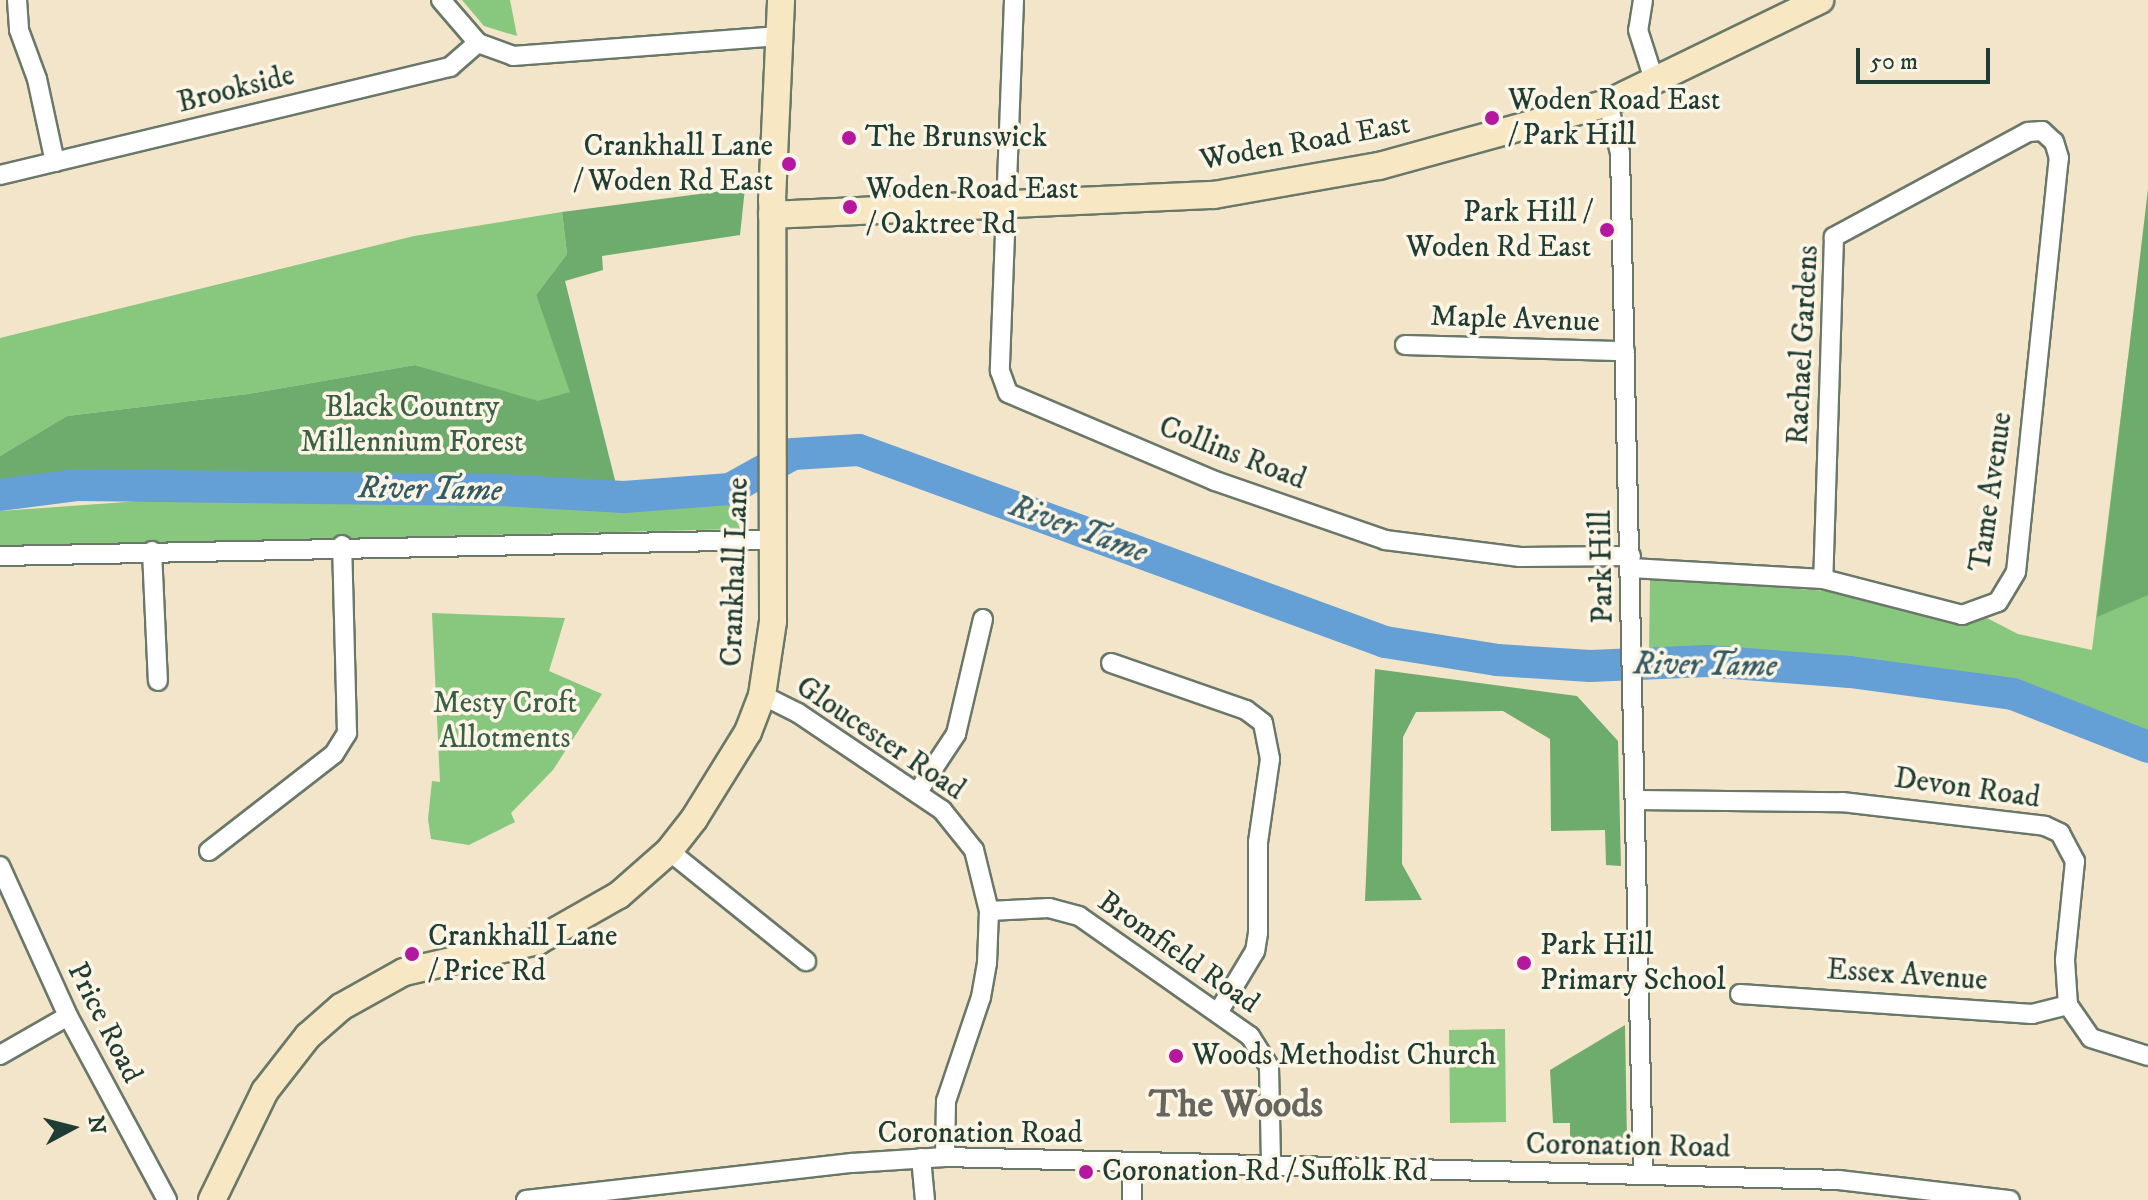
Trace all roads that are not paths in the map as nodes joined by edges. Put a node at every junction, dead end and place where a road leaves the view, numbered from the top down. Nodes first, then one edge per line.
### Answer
1 (17, 0) edge
2 (441, 0) edge
3 (781, 0) edge
4 (1014, 0) edge
5 (1643, 0) edge
6 (1820, 0) edge
7 (779, 36) junction
8 (478, 43) junction
9 (1655, 83) junction
10 (1608, 103) junction
11 (2028, 132) joint
12 (55, 162) junction
13 (0, 175) edge
14 (1007, 207) junction
15 (772, 215) junction
16 (1405, 345) dead end
17 (1625, 351) junction
18 (772, 540) junction
19 (342, 545) junction
20 (152, 551) junction
21 (0, 556) edge
22 (1631, 562) junction
23 (1823, 579) junction
24 (983, 619) dead end
25 (1111, 663) dead end
26 (158, 681) dead end
27 (762, 695) junction
28 (917, 793) junction
29 (1636, 800) junction
30 (209, 851) dead end
31 (669, 851) junction
32 (0, 866) edge
33 (989, 911) junction
34 (806, 961) dead end
35 (1740, 994) dead end
36 (2068, 1005) junction
37 (1219, 1011) junction
38 (68, 1016) junction
39 (0, 1055) edge
40 (2148, 1056) edge
41 (945, 1157) junction
42 (921, 1158) junction
43 (1132, 1163) junction
44 (1271, 1166) junction
45 (1643, 1175) junction
46 (167, 1200) edge
47 (212, 1200) edge
48 (526, 1200) edge
49 (925, 1200) edge
50 (1132, 1200) edge
51 (2010, 1200) edge

1 - 12 street
2 - 8 street
3 - 7 street, Crankhall Lane
4 - 14 street, Collins Road
5 - 9 street
6 - 9 street, Woden Road East
7 - 8 street
7 - 15 street, Crankhall Lane
8 - 12 street, Brookside
9 - 10 street, Woden Road East
10 - 14 street, Woden Road East
10 - 17 street, Park Hill
11 - 23 street, Rachael Gardens
11 - 23 street, Tame Avenue
12 - 13 street, Brookside
14 - 15 street, Woden Road East
14 - 22 street, Collins Road
15 - 18 street, Crankhall Lane
16 - 17 street, Maple Avenue
17 - 22 street, Park Hill
18 - 19 street
18 - 27 street, Crankhall Lane
19 - 20 street
19 - 30 street
20 - 21 street
20 - 26 street
22 - 23 street, Tame Avenue
22 - 29 street, Park Hill
24 - 28 street
25 - 37 street
27 - 28 street, Gloucester Road
27 - 31 street, Crankhall Lane
28 - 33 street, Gloucester Road
29 - 36 street, Devon Road
29 - 45 street, Park Hill
31 - 34 street
31 - 47 street, Crankhall Lane
32 - 38 street, Price Road
33 - 37 street, Bromfield Road
33 - 41 street, Gloucester Road
35 - 36 street, Essex Avenue
36 - 40 street
37 - 44 street, Bromfield Road
38 - 39 street
38 - 46 street, Price Road
41 - 42 street, Coronation Road
41 - 43 street, Coronation Road
42 - 48 street, Coronation Road
42 - 49 street
43 - 44 street, Coronation Road
43 - 50 street
44 - 45 street, Coronation Road
45 - 51 street, Coronation Road

